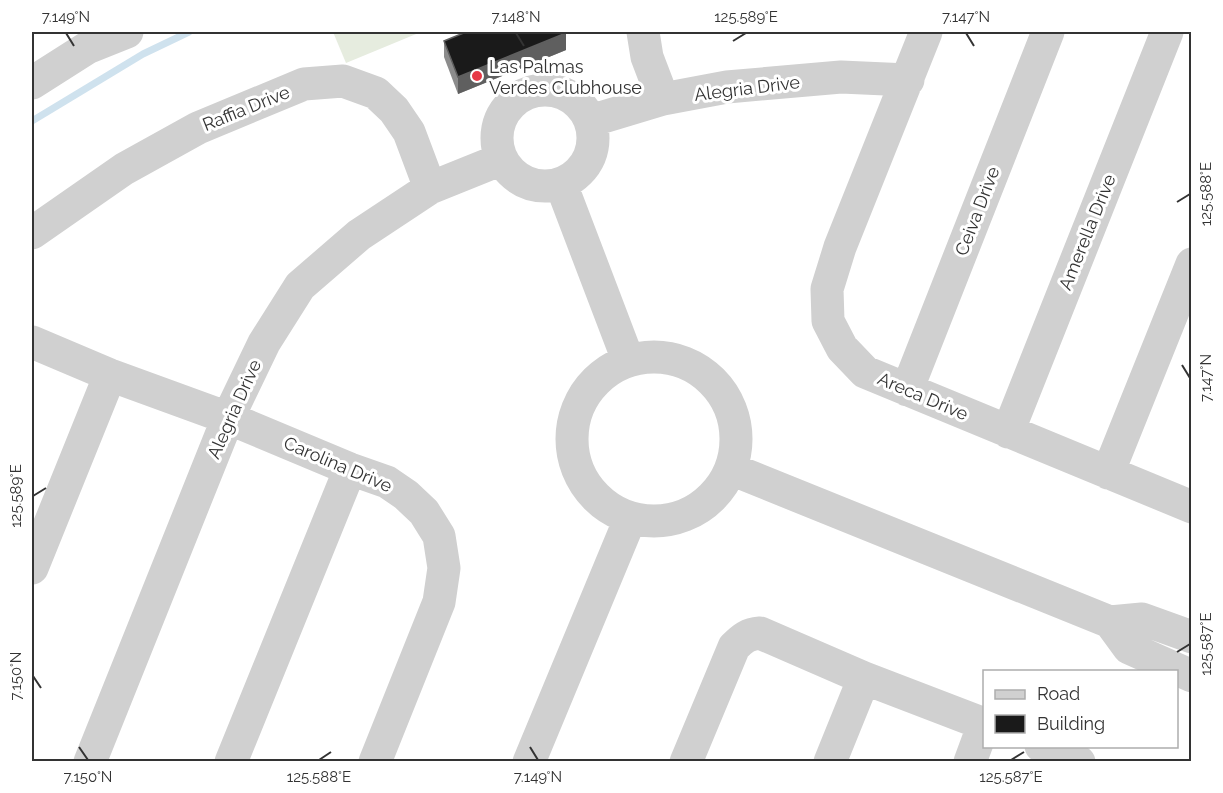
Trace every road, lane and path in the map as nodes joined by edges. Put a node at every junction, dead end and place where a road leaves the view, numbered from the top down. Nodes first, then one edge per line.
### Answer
1 (127, 32) edge
2 (642, 32) edge
3 (926, 32) edge
4 (1048, 32) edge
5 (1167, 32) edge
6 (908, 80) junction
7 (32, 83) edge
8 (663, 99) junction
9 (590, 121) junction
10 (502, 159) junction
11 (561, 184) junction
12 (430, 189) junction
13 (32, 233) edge
14 (1191, 264) edge
15 (32, 342) edge
16 (628, 360) junction
17 (110, 375) junction
18 (907, 390) junction
19 (228, 418) junction
20 (1008, 432) junction
21 (350, 469) junction
22 (731, 469) junction
23 (1108, 473) junction
24 (1191, 507) edge
25 (630, 519) junction
26 (32, 568) edge
27 (1110, 622) junction
28 (1191, 637) edge
29 (1178, 670) edge
30 (864, 678) junction
31 (983, 724) edge
32 (983, 727) edge
33 (1044, 748) edge
34 (90, 762) edge
35 (231, 762) edge
36 (375, 762) edge
37 (529, 762) edge
38 (686, 762) edge
39 (830, 762) edge
40 (970, 762) edge
41 (1079, 762) edge

1 - 7 street
2 - 8 street
3 - 6 street, Areca Drive
4 - 18 street, Ceiva Drive
5 - 20 street, Amerella Drive
6 - 8 street, Alegria Drive
6 - 18 street, Areca Drive
8 - 9 street, Alegria Drive
9 - 10 street
9 - 11 street
10 - 11 street
10 - 12 street, Alegria Drive
11 - 16 street
12 - 13 street, Raffia Drive
12 - 19 street, Alegria Drive
14 - 23 street
15 - 17 street, Carolina Drive
16 - 22 street
16 - 25 street
17 - 19 street, Carolina Drive
17 - 26 street
18 - 20 street, Areca Drive
19 - 21 street, Carolina Drive
19 - 34 street, Alegria Drive
20 - 23 street, Areca Drive
21 - 35 street
21 - 36 street, Carolina Drive
22 - 25 street
22 - 27 street
23 - 24 street, Areca Drive
25 - 37 street
27 - 28 street
27 - 29 street
30 - 31 street
30 - 38 street
30 - 39 street
32 - 40 street
33 - 41 street

